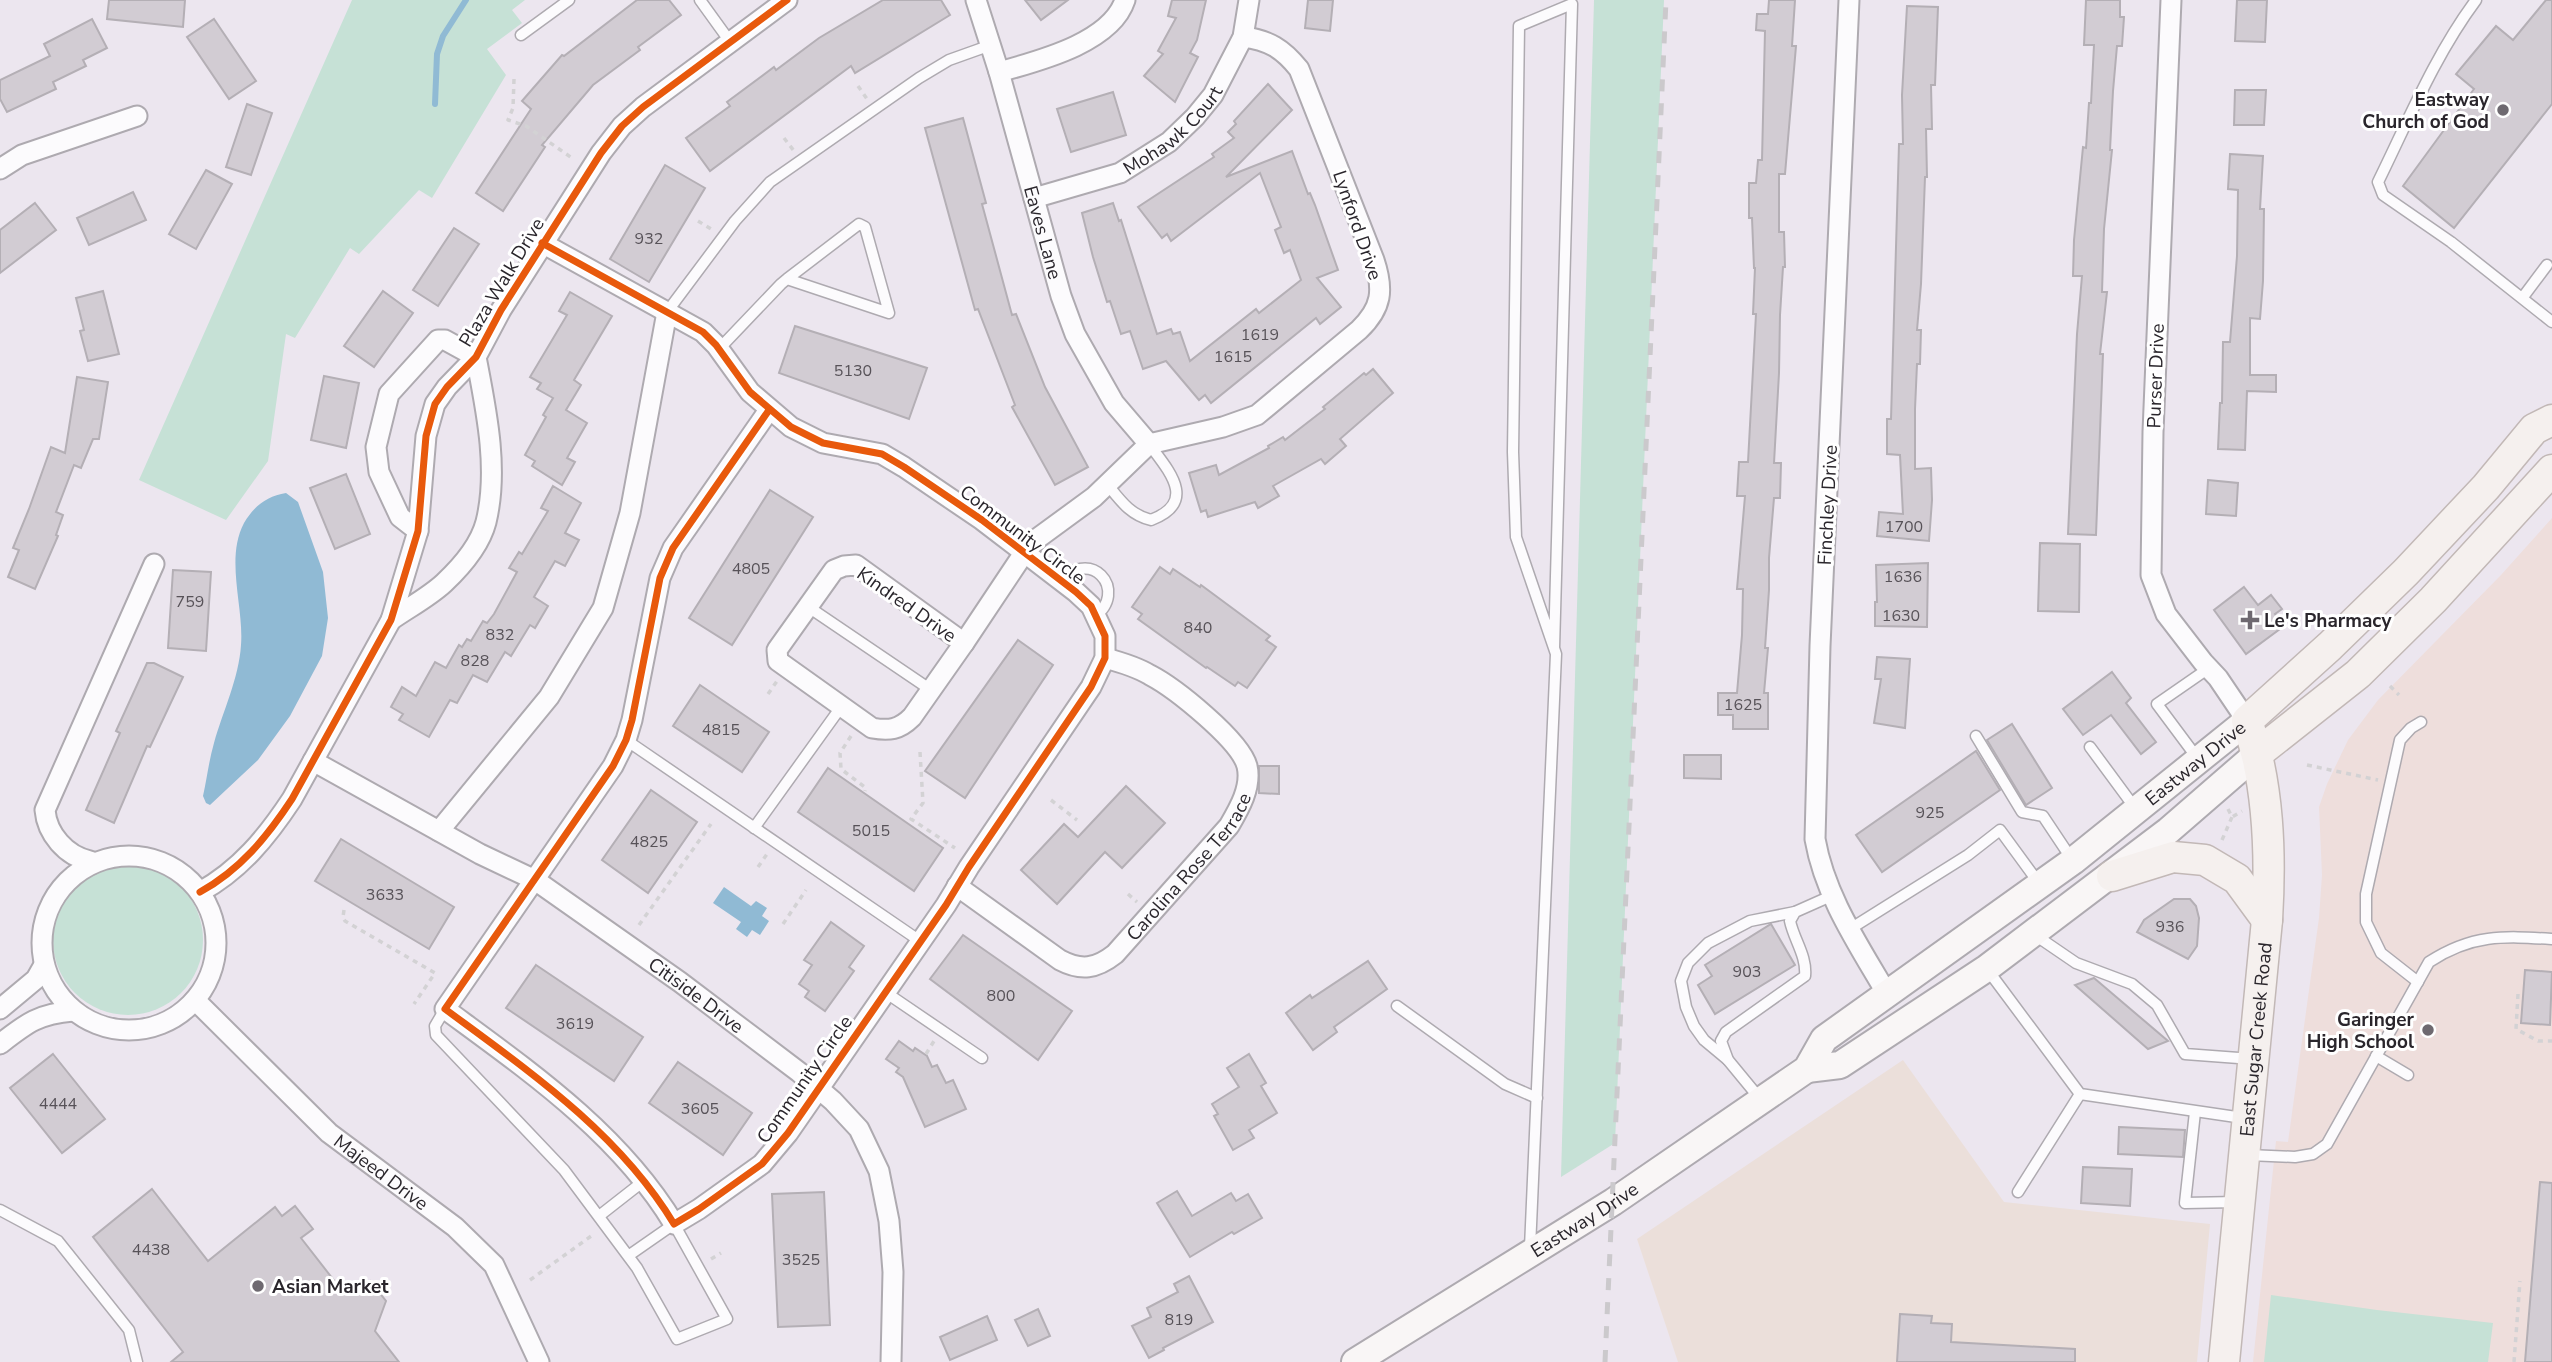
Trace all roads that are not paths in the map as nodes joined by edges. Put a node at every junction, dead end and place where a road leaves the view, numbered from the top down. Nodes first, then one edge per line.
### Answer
1 (569, 0) edge
2 (700, 0) edge
3 (788, 0) edge
4 (976, 0) edge
5 (1125, 0) edge
6 (1249, 0) edge
7 (1849, 0) edge
8 (2171, 0) edge
9 (2476, 0) edge
10 (521, 35) dead end
11 (1243, 37) junction
12 (731, 43) junction
13 (991, 45) junction
14 (999, 72) junction
15 (137, 116) dead end
16 (0, 169) edge
17 (1034, 198) junction
18 (542, 243) junction
19 (2547, 265) dead end
20 (787, 279) junction
21 (2523, 297) junction
22 (667, 313) junction
23 (2552, 322) edge
24 (719, 349) junction
25 (476, 357) junction
26 (769, 410) junction
27 (2552, 420) edge
28 (1149, 444) junction
29 (2552, 470) edge
30 (1107, 484) junction
31 (418, 531) junction
32 (1024, 553) junction
33 (154, 564) dead end
34 (1058, 579) junction
35 (807, 606) junction
36 (1096, 616) junction
37 (391, 620) junction
38 (964, 643) junction
39 (1555, 648) junction
40 (1105, 658) junction
41 (2209, 668) junction
42 (931, 690) junction
43 (842, 707) junction
44 (2247, 721) junction
45 (2421, 722) dead end
46 (1976, 736) dead end
47 (626, 740) junction
48 (2090, 747) dead end
49 (2258, 753) junction
50 (2198, 759) junction
51 (313, 761) junction
52 (2138, 811) junction
53 (754, 828) junction
54 (439, 831) junction
55 (56, 840) junction
56 (2073, 861) junction
57 (91, 864) junction
58 (2112, 876) junction
59 (535, 880) junction
60 (2041, 885) junction
61 (957, 886) junction
62 (60, 889) junction
63 (200, 892) junction
64 (1831, 896) junction
65 (1795, 912) junction
66 (2267, 920) junction
67 (1850, 929) junction
68 (2034, 934) junction
69 (2552, 939) edge
70 (920, 941) junction
71 (44, 965) junction
72 (1987, 968) junction
73 (2418, 982) junction
74 (885, 992) junction
75 (1887, 993) junction
76 (195, 1000) junction
77 (1397, 1006) dead end
78 (0, 1009) edge
79 (445, 1009) junction
80 (73, 1011) junction
81 (0, 1044) edge
82 (2376, 1056) junction
83 (982, 1058) dead end
84 (2252, 1059) junction
85 (1728, 1060) junction
86 (1807, 1069) junction
87 (2408, 1075) dead end
88 (820, 1088) junction
89 (2080, 1094) junction
90 (1537, 1098) junction
91 (1761, 1101) junction
92 (2195, 1112) junction
93 (2247, 1119) junction
94 (2244, 1154) junction
95 (645, 1180) junction
96 (2018, 1192) dead end
97 (2239, 1202) junction
98 (0, 1210) edge
99 (599, 1216) junction
100 (674, 1224) junction
101 (1530, 1252) junction
102 (628, 1256) junction
103 (137, 1362) edge
104 (539, 1362) edge
105 (891, 1362) edge
106 (1355, 1362) edge
107 (2224, 1362) edge

1 - 10 lane
2 - 12 lane
3 - 12 street, Plaza Walk Drive
4 - 13 street, Eaves Lane
5 - 14 street
6 - 11 street, Mohawk Court
7 - 64 street, Finchley Drive
8 - 41 street, Purser Drive
9 - 21 lane
11 - 17 street, Mohawk Court
11 - 28 street, Lynford Drive
12 - 18 street, Plaza Walk Drive
13 - 14 street, Eaves Lane
13 - 22 lane
14 - 17 street, Eaves Lane
15 - 16 street
17 - 28 street, Eaves Lane
18 - 22 street, Community Circle
18 - 25 street, Plaza Walk Drive
19 - 21 lane
20 - 20 lane
20 - 24 lane
21 - 23 lane
22 - 24 street, Community Circle
22 - 54 street
24 - 26 street, Community Circle
25 - 31 street, Plaza Walk Drive
25 - 31 street
25 - 37 street, Plaza Walk Drive
26 - 32 street, Community Circle
26 - 47 street
27 - 44 main road, Eastway Drive
28 - 30 street, Kindred Drive
28 - 30 lane
29 - 49 main road, Eastway Drive
30 - 32 street, Kindred Drive
31 - 37 street, Plaza Walk Drive
32 - 34 street, Community Circle
32 - 38 street, Kindred Drive
33 - 55 street
34 - 36 street, Community Circle
34 - 36 lane
35 - 38 street, Kindred Drive
35 - 42 lane
35 - 43 street, Kindred Drive
36 - 40 street, Community Circle
37 - 51 street, Plaza Walk Drive
38 - 42 street, Kindred Drive
39 - 39 lane
39 - 90 lane
40 - 61 street, Community Circle
40 - 61 street, Carolina Rose Terrace
41 - 44 street, Purser Drive
41 - 50 lane
42 - 43 street, Kindred Drive
43 - 53 lane
44 - 49 main road, East Sugar Creek Road
44 - 50 main road, Eastway Drive
45 - 73 lane
46 - 56 lane
47 - 53 lane
47 - 59 street
48 - 52 lane
49 - 58 main road, Eastway Drive
49 - 66 main road, East Sugar Creek Road
50 - 52 main road, Eastway Drive
51 - 54 street, Citiside Drive
51 - 63 street, Plaza Walk Drive
52 - 56 main road, Eastway Drive
53 - 70 lane
54 - 59 street, Citiside Drive
55 - 57 street
55 - 62 street
56 - 60 main road, Eastway Drive
57 - 62 street
57 - 63 street
58 - 66 main road
58 - 68 main road, Eastway Drive
59 - 79 street
59 - 88 street, Citiside Drive
60 - 67 lane
60 - 75 main road, Eastway Drive
61 - 70 street, Community Circle
62 - 71 street
63 - 76 street
64 - 65 lane
64 - 67 street, Finchley Drive
65 - 85 lane
65 - 85 lane
66 - 84 main road, East Sugar Creek Road
67 - 75 street, Finchley Drive
68 - 72 main road, Eastway Drive
68 - 84 lane
69 - 73 lane
70 - 74 street, Community Circle
71 - 78 street
71 - 80 street
72 - 86 main road, Eastway Drive
72 - 89 lane
73 - 82 lane
74 - 83 lane
74 - 88 street, Community Circle
75 - 86 main road, Eastway Drive
76 - 80 street
76 - 104 street, Majeed Drive
77 - 90 lane
79 - 95 street
79 - 99 lane
80 - 81 street
82 - 87 lane
82 - 94 lane
84 - 93 main road, East Sugar Creek Road
85 - 91 lane
86 - 91 main road, Eastway Drive
88 - 100 street, Community Circle
88 - 105 street, Citiside Drive
89 - 92 lane
89 - 96 lane
90 - 101 lane
91 - 101 main road, Eastway Drive
92 - 93 lane
92 - 97 lane
93 - 94 main road, East Sugar Creek Road
94 - 97 main road, East Sugar Creek Road
95 - 99 lane
95 - 100 street
97 - 107 main road, East Sugar Creek Road
98 - 103 lane
99 - 102 lane
100 - 102 lane
100 - 102 lane
101 - 106 main road, Eastway Drive

